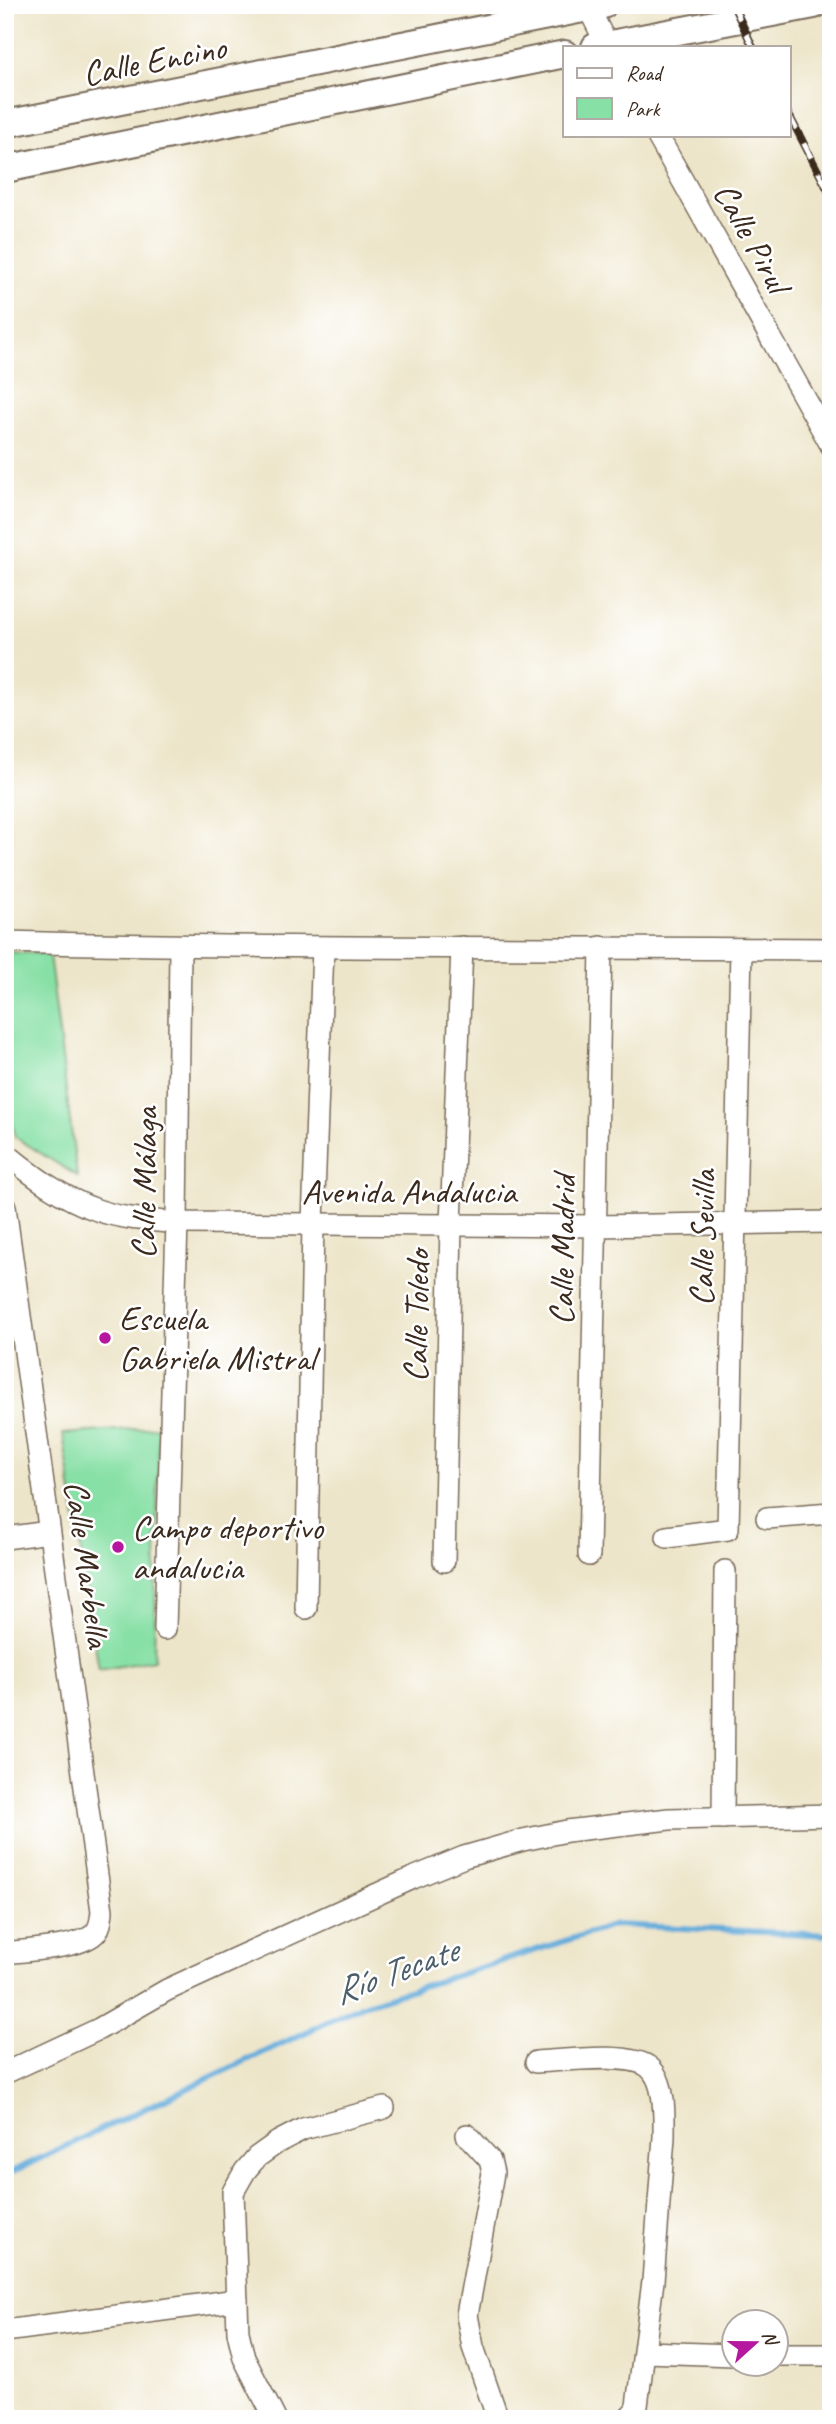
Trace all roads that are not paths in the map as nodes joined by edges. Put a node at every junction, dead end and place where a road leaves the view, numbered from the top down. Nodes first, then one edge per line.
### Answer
1 (814, 5) edge
2 (596, 6) edge
3 (603, 46) edge
4 (563, 54) edge
5 (5, 124) edge
6 (658, 136) edge
7 (5, 169) edge
8 (831, 445) edge
9 (5, 942) edge
10 (180, 947) junction
11 (462, 947) junction
12 (601, 947) junction
13 (323, 948) junction
14 (741, 948) junction
15 (831, 949) edge
16 (5, 1153) edge
17 (5, 1207) edge
18 (831, 1222) edge
19 (177, 1223) junction
20 (313, 1223) junction
21 (735, 1223) junction
22 (451, 1224) junction
23 (596, 1226) junction
24 (831, 1513) edge
25 (767, 1518) dead end
26 (49, 1532) junction
27 (667, 1537) dead end
28 (5, 1538) edge
29 (589, 1555) dead end
30 (444, 1561) dead end
31 (726, 1571) dead end
32 (306, 1608) dead end
33 (165, 1629) dead end
34 (831, 1815) edge
35 (723, 1818) junction
36 (5, 1953) edge
37 (536, 2062) dead end
38 (5, 2073) edge
39 (384, 2108) dead end
40 (467, 2134) dead end
41 (237, 2300) junction
42 (5, 2331) edge
43 (645, 2352) junction
44 (831, 2354) edge
45 (720, 2355) edge
46 (790, 2355) edge
47 (275, 2419) edge
48 (498, 2419) edge
49 (628, 2419) edge

1 - 3 street
2 - 3 street
2 - 5 street, Calle Encino
4 - 7 street
6 - 8 street, Calle Pirul
9 - 10 street
10 - 13 street
10 - 19 street, Calle Málaga
11 - 12 street
11 - 13 street
11 - 22 street, Calle Toledo
12 - 14 street
12 - 23 street, Calle Madrid
13 - 20 street
14 - 15 street
14 - 21 street, Calle Sevilla
16 - 19 street, Avenida Andalucia
17 - 26 street, Calle Marbella
18 - 21 street, Avenida Andalucia
19 - 20 street, Avenida Andalucia
19 - 33 street, Calle Málaga
20 - 22 street, Avenida Andalucia
20 - 32 street
21 - 23 street, Avenida Andalucia
21 - 27 street, Calle Sevilla
22 - 23 street, Avenida Andalucia
22 - 30 street, Calle Toledo
23 - 29 street, Calle Madrid
24 - 25 street
26 - 28 street
26 - 36 street, Calle Marbella
31 - 35 street
34 - 35 street
35 - 38 street
37 - 43 street
39 - 41 street
40 - 48 street
41 - 42 street
41 - 47 street
43 - 45 street
43 - 49 street
44 - 46 street

